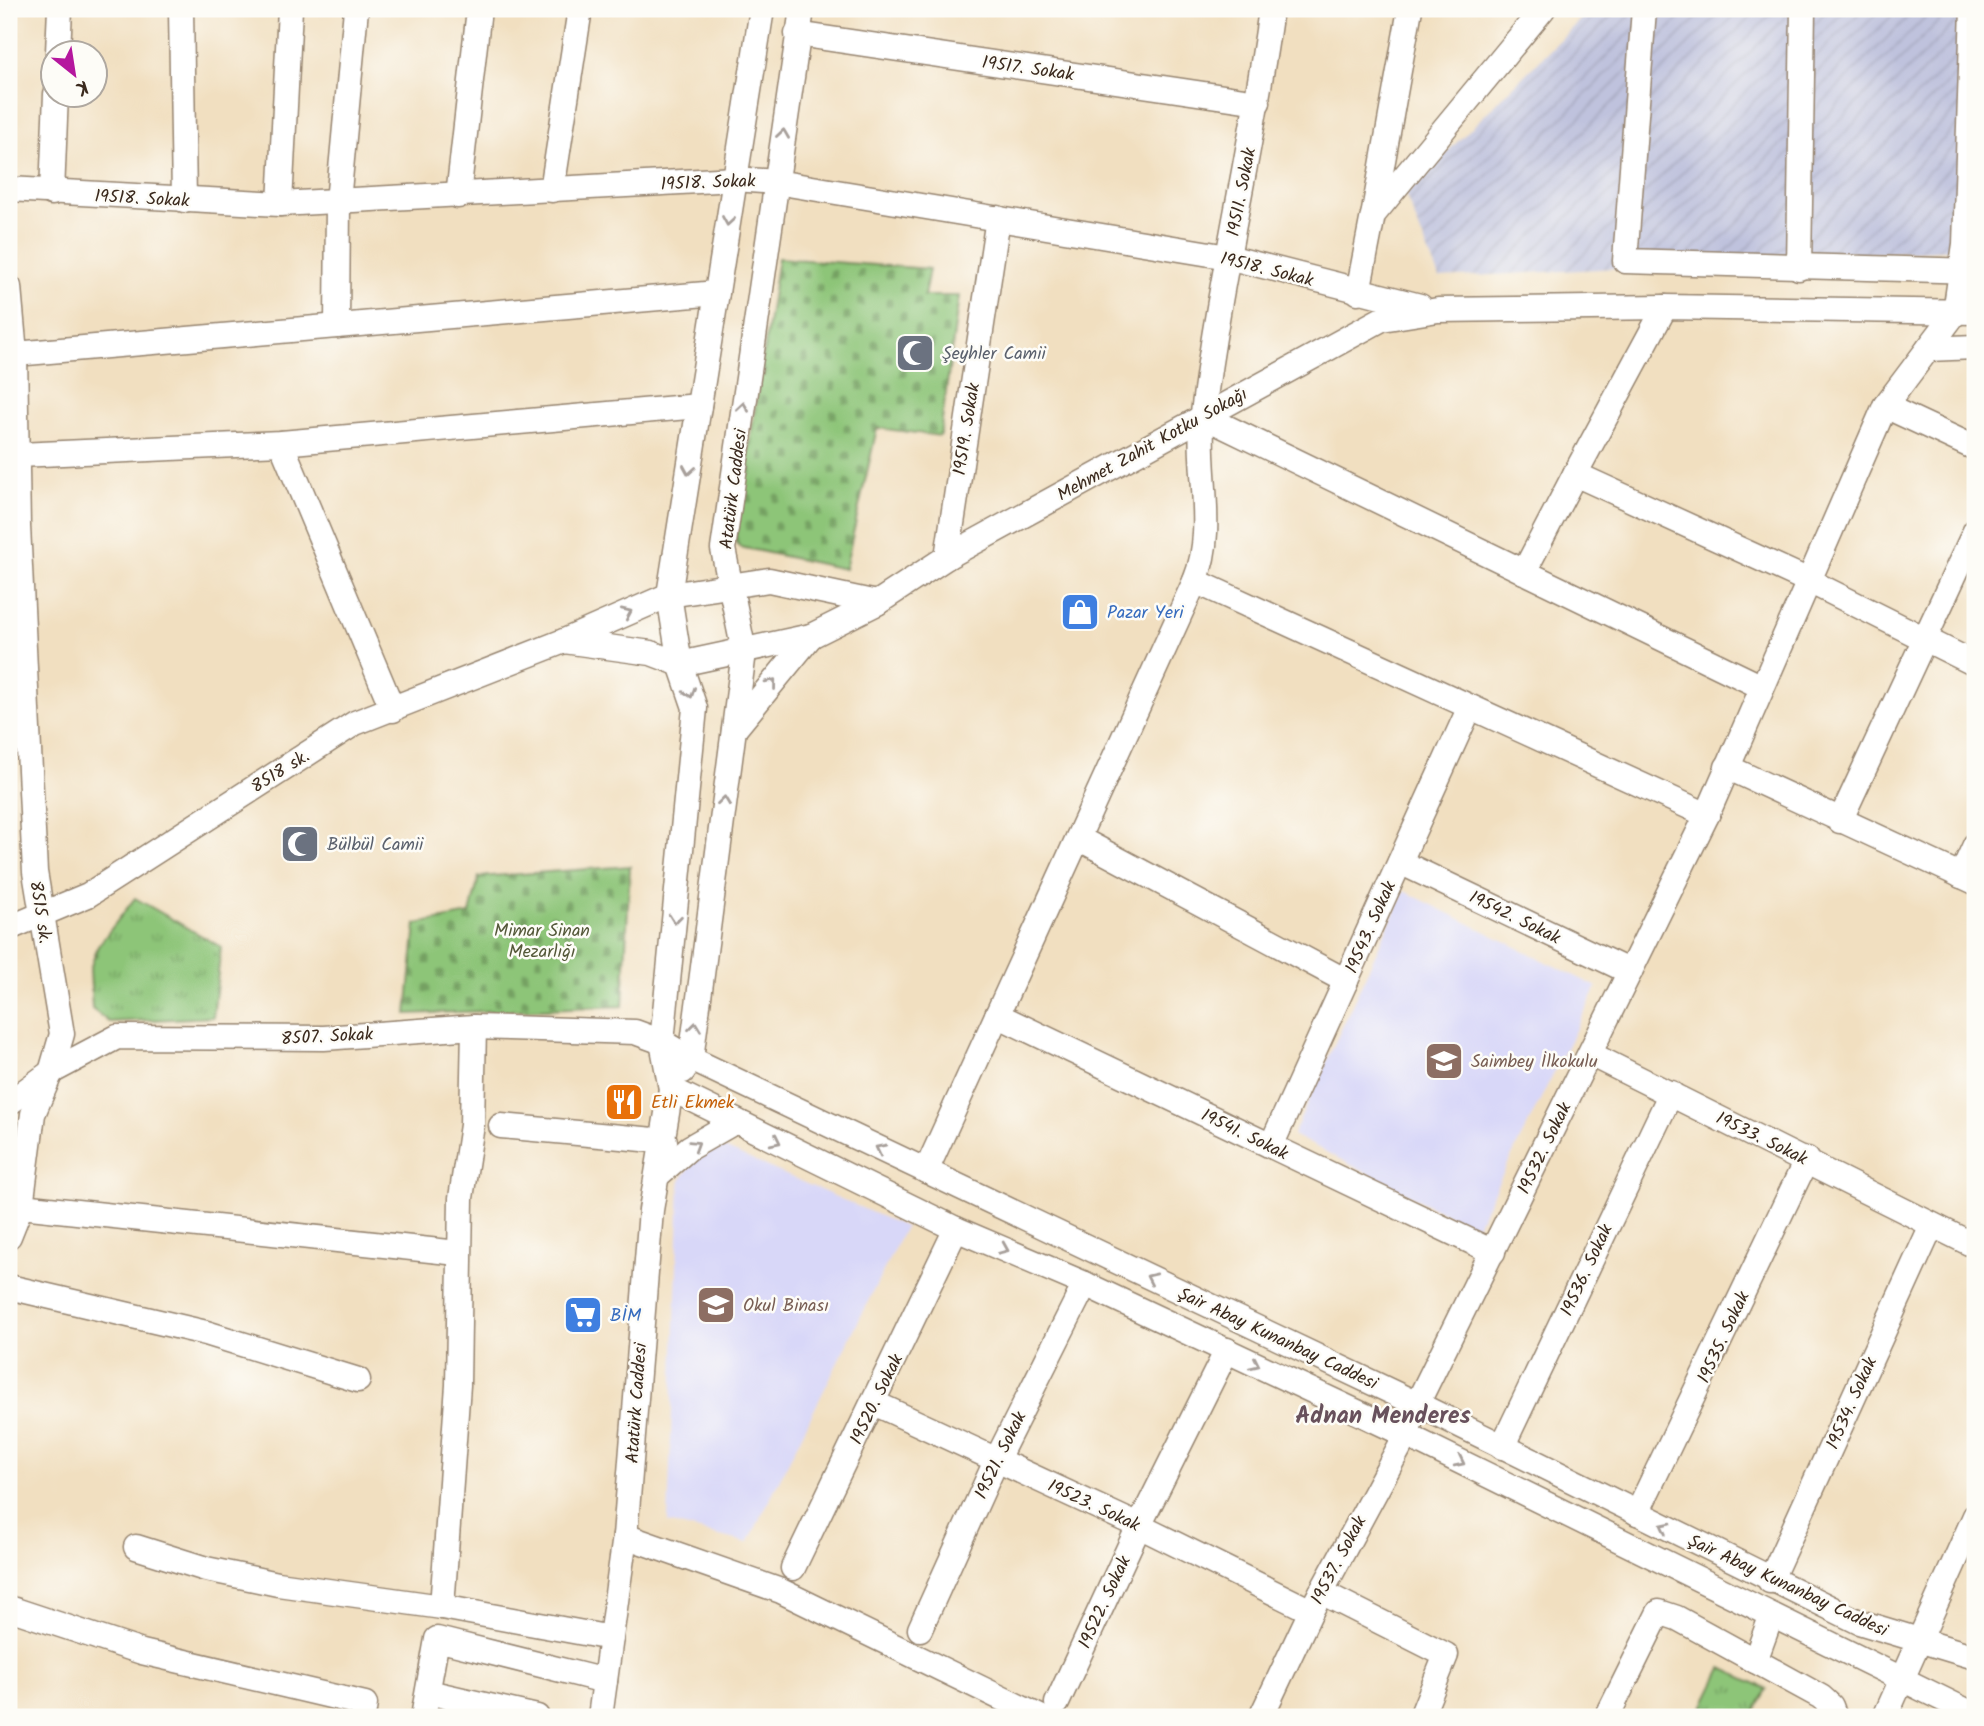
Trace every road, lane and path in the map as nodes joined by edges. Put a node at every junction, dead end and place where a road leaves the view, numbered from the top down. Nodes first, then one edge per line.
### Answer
1 (60, 9) edge
2 (181, 9) edge
3 (290, 9) edge
4 (356, 9) edge
5 (479, 9) edge
6 (580, 9) edge
7 (762, 9) edge
8 (802, 9) edge
9 (1271, 9) edge
10 (1410, 9) edge
11 (1543, 9) edge
12 (1644, 9) edge
13 (1803, 9) edge
14 (1973, 9) edge
15 (797, 34) junction
16 (59, 38) edge
17 (1258, 102) junction
18 (55, 108) edge
19 (735, 178) junction
20 (776, 182) junction
21 (9, 189) edge
22 (552, 190) junction
23 (52, 192) junction
24 (458, 196) junction
25 (184, 200) junction
26 (338, 202) junction
27 (280, 204) junction
28 (1373, 215) junction
29 (998, 218) junction
30 (1228, 257) junction
31 (1799, 268) junction
32 (1968, 272) edge
33 (9, 287) edge
34 (717, 293) junction
35 (1371, 303) junction
36 (1665, 307) junction
37 (1965, 313) edge
38 (337, 326) junction
39 (1975, 347) edge
40 (1928, 349) junction
41 (13, 371) edge
42 (699, 405) junction
43 (1885, 406) junction
44 (1203, 416) junction
45 (281, 443) junction
46 (1975, 448) edge
47 (19, 455) junction
48 (1575, 474) junction
49 (13, 528) edge
50 (1975, 531) edge
51 (947, 557) junction
52 (1524, 572) junction
53 (1195, 581) junction
54 (1809, 581) junction
55 (730, 585) junction
56 (669, 595) junction
57 (877, 603) junction
58 (811, 636) junction
59 (1923, 638) junction
60 (564, 641) junction
61 (744, 652) junction
62 (18, 660) edge
63 (680, 664) junction
64 (1975, 664) edge
65 (1762, 687) junction
66 (1470, 707) junction
67 (393, 710) junction
68 (734, 730) junction
69 (1727, 767) junction
70 (1707, 815) junction
71 (1840, 821) junction
72 (1078, 838) junction
73 (1975, 845) edge
74 (1400, 862) junction
75 (1968, 879) edge
76 (41, 912) junction
77 (9, 928) edge
78 (1630, 972) junction
79 (1346, 981) junction
80 (997, 1015) junction
81 (474, 1027) junction
82 (662, 1042) junction
83 (1590, 1054) junction
84 (691, 1059) junction
85 (51, 1072) junction
86 (671, 1089) junction
87 (1671, 1093) junction
88 (9, 1103) edge
89 (736, 1121) junction
90 (500, 1126) dead end
91 (665, 1141) junction
92 (1271, 1146) junction
93 (1807, 1159) junction
94 (926, 1171) junction
95 (658, 1175) junction
96 (21, 1206) junction
97 (1932, 1225) junction
98 (956, 1229) junction
99 (9, 1236) edge
100 (1975, 1246) edge
101 (1493, 1252) junction
102 (458, 1253) junction
103 (1085, 1284) junction
104 (9, 1287) edge
105 (1227, 1350) junction
106 (358, 1380) dead end
107 (874, 1404) junction
108 (1417, 1404) junction
109 (1406, 1435) junction
110 (1502, 1447) junction
111 (996, 1461) junction
112 (1637, 1513) junction
113 (1975, 1516) edge
114 (1139, 1526) junction
115 (625, 1536) junction
116 (136, 1547) dead end
117 (793, 1568) dead end
118 (1770, 1581) junction
119 (1316, 1601) junction
120 (442, 1607) junction
121 (9, 1608) edge
122 (1771, 1617) junction
123 (920, 1629) dead end
124 (611, 1638) junction
125 (1922, 1641) junction
126 (1975, 1657) edge
127 (1755, 1661) junction
128 (1904, 1679) junction
129 (605, 1681) junction
130 (428, 1692) junction
131 (1048, 1710) edge
132 (1975, 1715) edge
133 (363, 1717) edge
134 (423, 1717) edge
135 (537, 1717) edge
136 (600, 1717) edge
137 (1261, 1717) edge
138 (1421, 1717) edge
139 (1607, 1717) edge
140 (1835, 1717) edge
141 (1885, 1717) edge

1 - 16 street
2 - 25 street
3 - 27 street
4 - 26 street
5 - 24 street
6 - 22 street
7 - 19 street, Atatürk Caddesi
8 - 15 street, Atatürk Caddesi
9 - 17 street, 19511. Sokak
10 - 28 street
11 - 28 street
12 - 31 street
13 - 31 street
14 - 32 street
15 - 17 street, 19517. Sokak
20 -> 15 street, Atatürk Caddesi
17 - 30 street, 19511. Sokak
18 - 23 street
19 - 20 street, 19518. Sokak
19 - 22 street, 19518. Sokak
19 -> 34 street, Atatürk Caddesi
20 - 29 street, 19518. Sokak
55 -> 20 street, Atatürk Caddesi
21 - 23 street, 19518. Sokak
22 - 24 street, 19518. Sokak
23 - 25 street, 19518. Sokak
24 - 26 street, 19518. Sokak
25 - 27 street, 19518. Sokak
26 - 27 street, 19518. Sokak
26 - 38 street
28 - 35 street
29 - 30 street, 19518. Sokak
29 - 51 street, 19519. Sokak
30 - 35 street, 19518. Sokak
30 - 44 street, 19511. Sokak
31 - 32 street
32 - 37 street
33 - 41 street, 8515 sk.
34 - 38 street
34 - 42 street, Atatürk Caddesi
35 - 36 street, Mehmet Zahit Kotku Sokağı
35 - 44 street, Mehmet Zahit Kotku Sokağı
36 - 37 street, Mehmet Zahit Kotku Sokağı
36 - 48 street
37 - 40 street, 19532. Sokak
38 - 41 street
39 - 40 street
40 - 43 street, 19532. Sokak
41 - 47 street, 8515 sk.
42 - 45 street
42 -> 56 street, Atatürk Caddesi
43 - 46 street
43 - 54 street, 19532. Sokak
44 - 51 street, Mehmet Zahit Kotku Sokağı
44 - 52 street
44 - 53 street, 19511. Sokak
45 - 47 street
45 - 67 street
47 - 49 street, 8515 sk.
48 - 52 street
48 - 54 street
49 - 62 street, 8515 sk.
50 - 59 street
51 - 57 street, Mehmet Zahit Kotku Sokağı
52 - 65 street
53 - 66 street
53 - 72 street, 19511. Sokak
54 - 59 street
54 - 65 street, 19532. Sokak
55 - 56 street, 8518 sk.
55 - 57 street, 8518 sk.
55 - 61 street, Atatürk Caddesi
60 -> 56 street, 8518 sk.
56 - 63 street, Atatürk Caddesi
57 - 58 street, Mehmet Zahit Kotku Sokağı
58 - 61 street
68 -> 58 street
59 - 64 street
59 - 71 street
60 - 63 street
60 - 67 street, 8518 sk.
61 - 63 street
61 - 68 street, Atatürk Caddesi
62 - 76 street, 8515 sk.
63 -> 82 street, Atatürk Caddesi
65 - 69 street, 19532. Sokak
66 - 70 street
66 - 74 street, 19543. Sokak
67 - 76 street, 8518 sk.
84 -> 68 street, Atatürk Caddesi
69 - 70 street, 19532. Sokak
69 - 71 street
70 - 78 street, 19532. Sokak
71 - 75 street
72 - 79 street
72 - 80 street, 19511. Sokak
73 - 75 street
74 - 78 street, 19542. Sokak
74 - 79 street, 19543. Sokak
76 - 77 street, 8518 sk.
76 - 85 street, 8515 sk.
78 - 83 street, 19532. Sokak
79 - 92 street, 19543. Sokak
80 - 92 street, 19541. Sokak
80 - 94 street, 19511. Sokak
81 - 82 street, 8507. Sokak
81 - 85 street, 8507. Sokak
81 - 102 street
82 - 84 street, Şair Abay Kunanbay Caddesi
82 - 86 street, Atatürk Caddesi
83 - 87 street, 19533. Sokak
83 - 101 street, 19532. Sokak
84 - 86 street, Atatürk Caddesi
94 -> 84 street, Şair Abay Kunanbay Caddesi
85 - 88 street, 8507. Sokak
85 - 96 street, 8515 sk.
86 - 89 street, Şair Abay Kunanbay Caddesi
86 - 91 street, Atatürk Caddesi
87 - 93 street, 19533. Sokak
87 - 110 street, 19536. Sokak
95 -> 89 street
89 -> 98 street, Şair Abay Kunanbay Caddesi
90 - 91 street
91 - 95 street, Atatürk Caddesi
92 - 101 street, 19541. Sokak
93 - 97 street, 19533. Sokak
93 - 112 street, 19535. Sokak
108 -> 94 street, Şair Abay Kunanbay Caddesi
95 - 115 street, Atatürk Caddesi
96 - 99 street, 8515 sk.
96 - 102 street
97 - 100 street, 19533. Sokak
97 - 118 street, 19534. Sokak
98 -> 103 street, Şair Abay Kunanbay Caddesi
98 - 107 street, 19520. Sokak
101 - 108 street, 19532. Sokak
102 - 120 street
103 - 105 street, Şair Abay Kunanbay Caddesi
103 - 111 street, 19521. Sokak
104 - 106 street
105 -> 109 street, Şair Abay Kunanbay Caddesi
105 - 114 street, 19522. Sokak
107 - 111 street, 19523. Sokak
107 - 117 street, 19520. Sokak
108 - 109 street, 19537. Sokak
108 - 110 street, Şair Abay Kunanbay Caddesi
109 - 119 street, 19537. Sokak
109 -> 122 street, Şair Abay Kunanbay Caddesi
110 - 112 street, Şair Abay Kunanbay Caddesi
111 - 114 street, 19523. Sokak
111 - 123 street, 19521. Sokak
118 -> 112 street, Şair Abay Kunanbay Caddesi
113 - 125 street
114 - 119 street, 19523. Sokak
114 - 131 street, 19522. Sokak
115 - 124 street, Atatürk Caddesi
115 - 131 street
116 - 120 street
118 - 125 street, Şair Abay Kunanbay Caddesi
119 - 137 street, 19537. Sokak
119 - 138 street, 19523. Sokak
120 - 124 street
121 - 133 street
122 - 127 street
122 - 128 street, Şair Abay Kunanbay Caddesi
124 - 129 street, Atatürk Caddesi
125 - 126 street, Şair Abay Kunanbay Caddesi
125 - 128 street
127 - 139 street
127 - 140 street
128 - 132 street, Şair Abay Kunanbay Caddesi
128 - 141 street
129 - 130 street
129 - 136 street, Atatürk Caddesi
130 - 134 street
130 - 135 street

